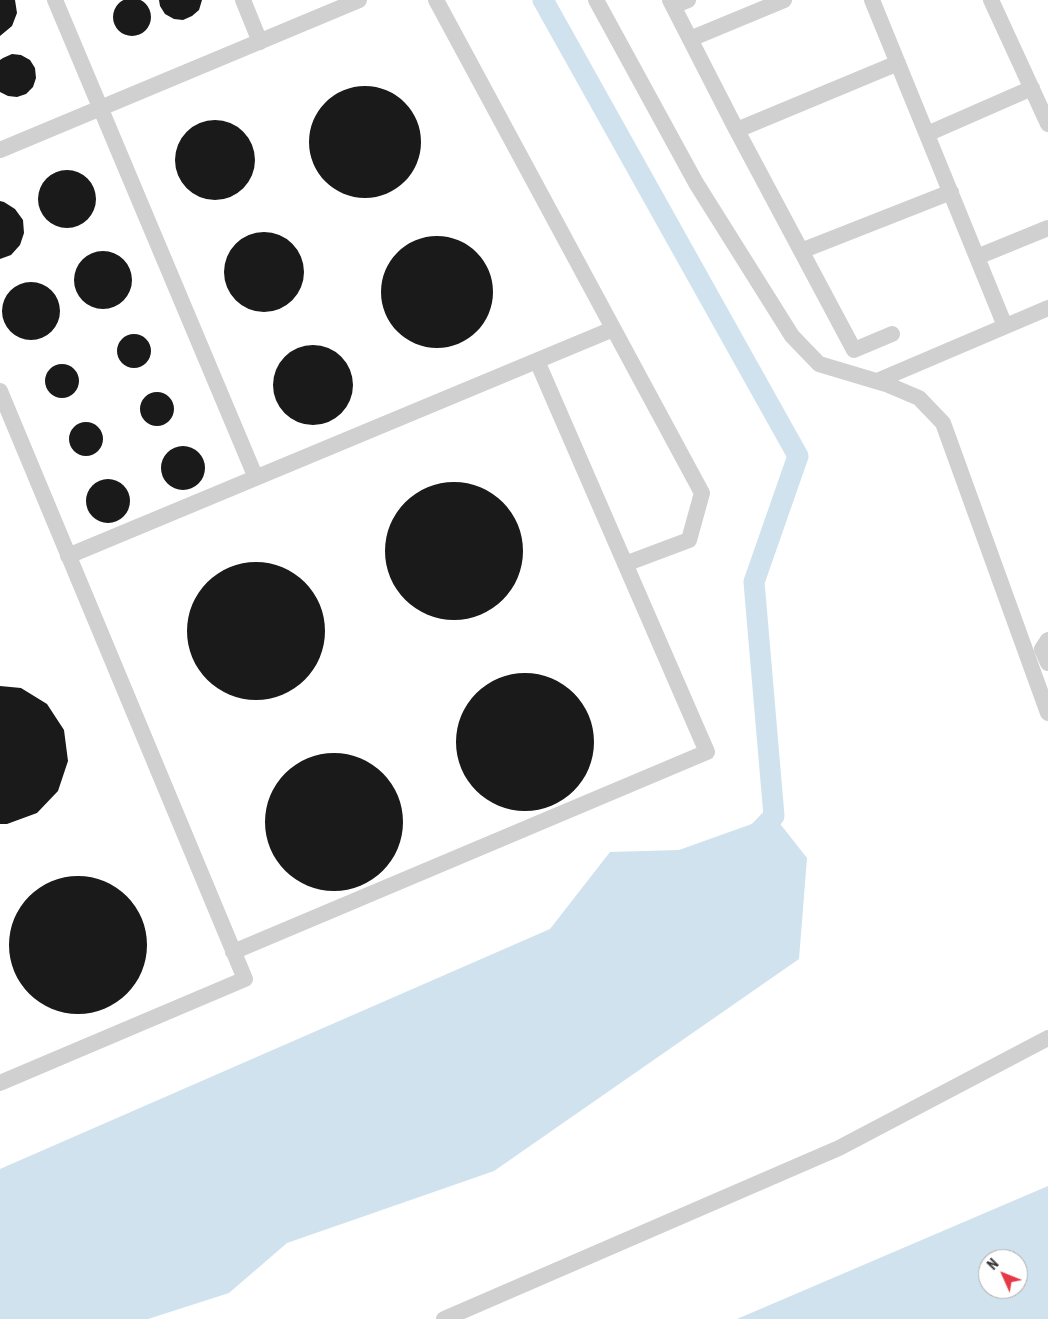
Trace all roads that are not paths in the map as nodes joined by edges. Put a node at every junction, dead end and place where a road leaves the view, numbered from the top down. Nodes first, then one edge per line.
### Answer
1 (55, 0) edge
2 (243, 0) edge
3 (359, 0) edge
4 (436, 0) edge
5 (596, 0) edge
6 (784, 0) edge
7 (872, 0) edge
8 (991, 0) edge
9 (677, 2) edge
10 (690, 39) junction
11 (260, 42) junction
12 (898, 63) junction
13 (1032, 88) junction
14 (100, 107) junction
15 (1048, 124) edge
16 (737, 130) junction
17 (927, 134) junction
18 (0, 150) edge
19 (951, 192) junction
20 (1048, 228) edge
21 (801, 251) junction
22 (977, 257) junction
23 (1047, 310) edge
24 (1005, 326) junction
25 (613, 329) junction
26 (892, 334) dead end
27 (536, 361) junction
28 (877, 381) junction
29 (0, 391) edge
30 (256, 478) junction
31 (68, 556) junction
32 (625, 564) junction
33 (1048, 640) edge
34 (1048, 663) edge
35 (1048, 712) edge
36 (234, 952) junction
37 (1048, 1038) edge
38 (0, 1083) edge
39 (444, 1319) edge

1 - 14 street
2 - 11 street
3 - 11 street
4 - 25 street
5 - 28 street
6 - 10 street
7 - 12 street
8 - 13 street
9 - 10 street
10 - 16 street
11 - 14 street
12 - 16 street
12 - 17 street
13 - 15 street
13 - 17 street
14 - 18 street
14 - 30 street
16 - 21 street
17 - 19 street
19 - 21 street
19 - 22 street
20 - 22 street
21 - 26 street
22 - 24 street
23 - 24 street
24 - 28 street
25 - 27 street
25 - 32 street
27 - 30 street
27 - 32 street
28 - 35 street
29 - 31 street
30 - 31 street
31 - 36 street
32 - 36 street
33 - 34 street
36 - 38 street
37 - 39 street

